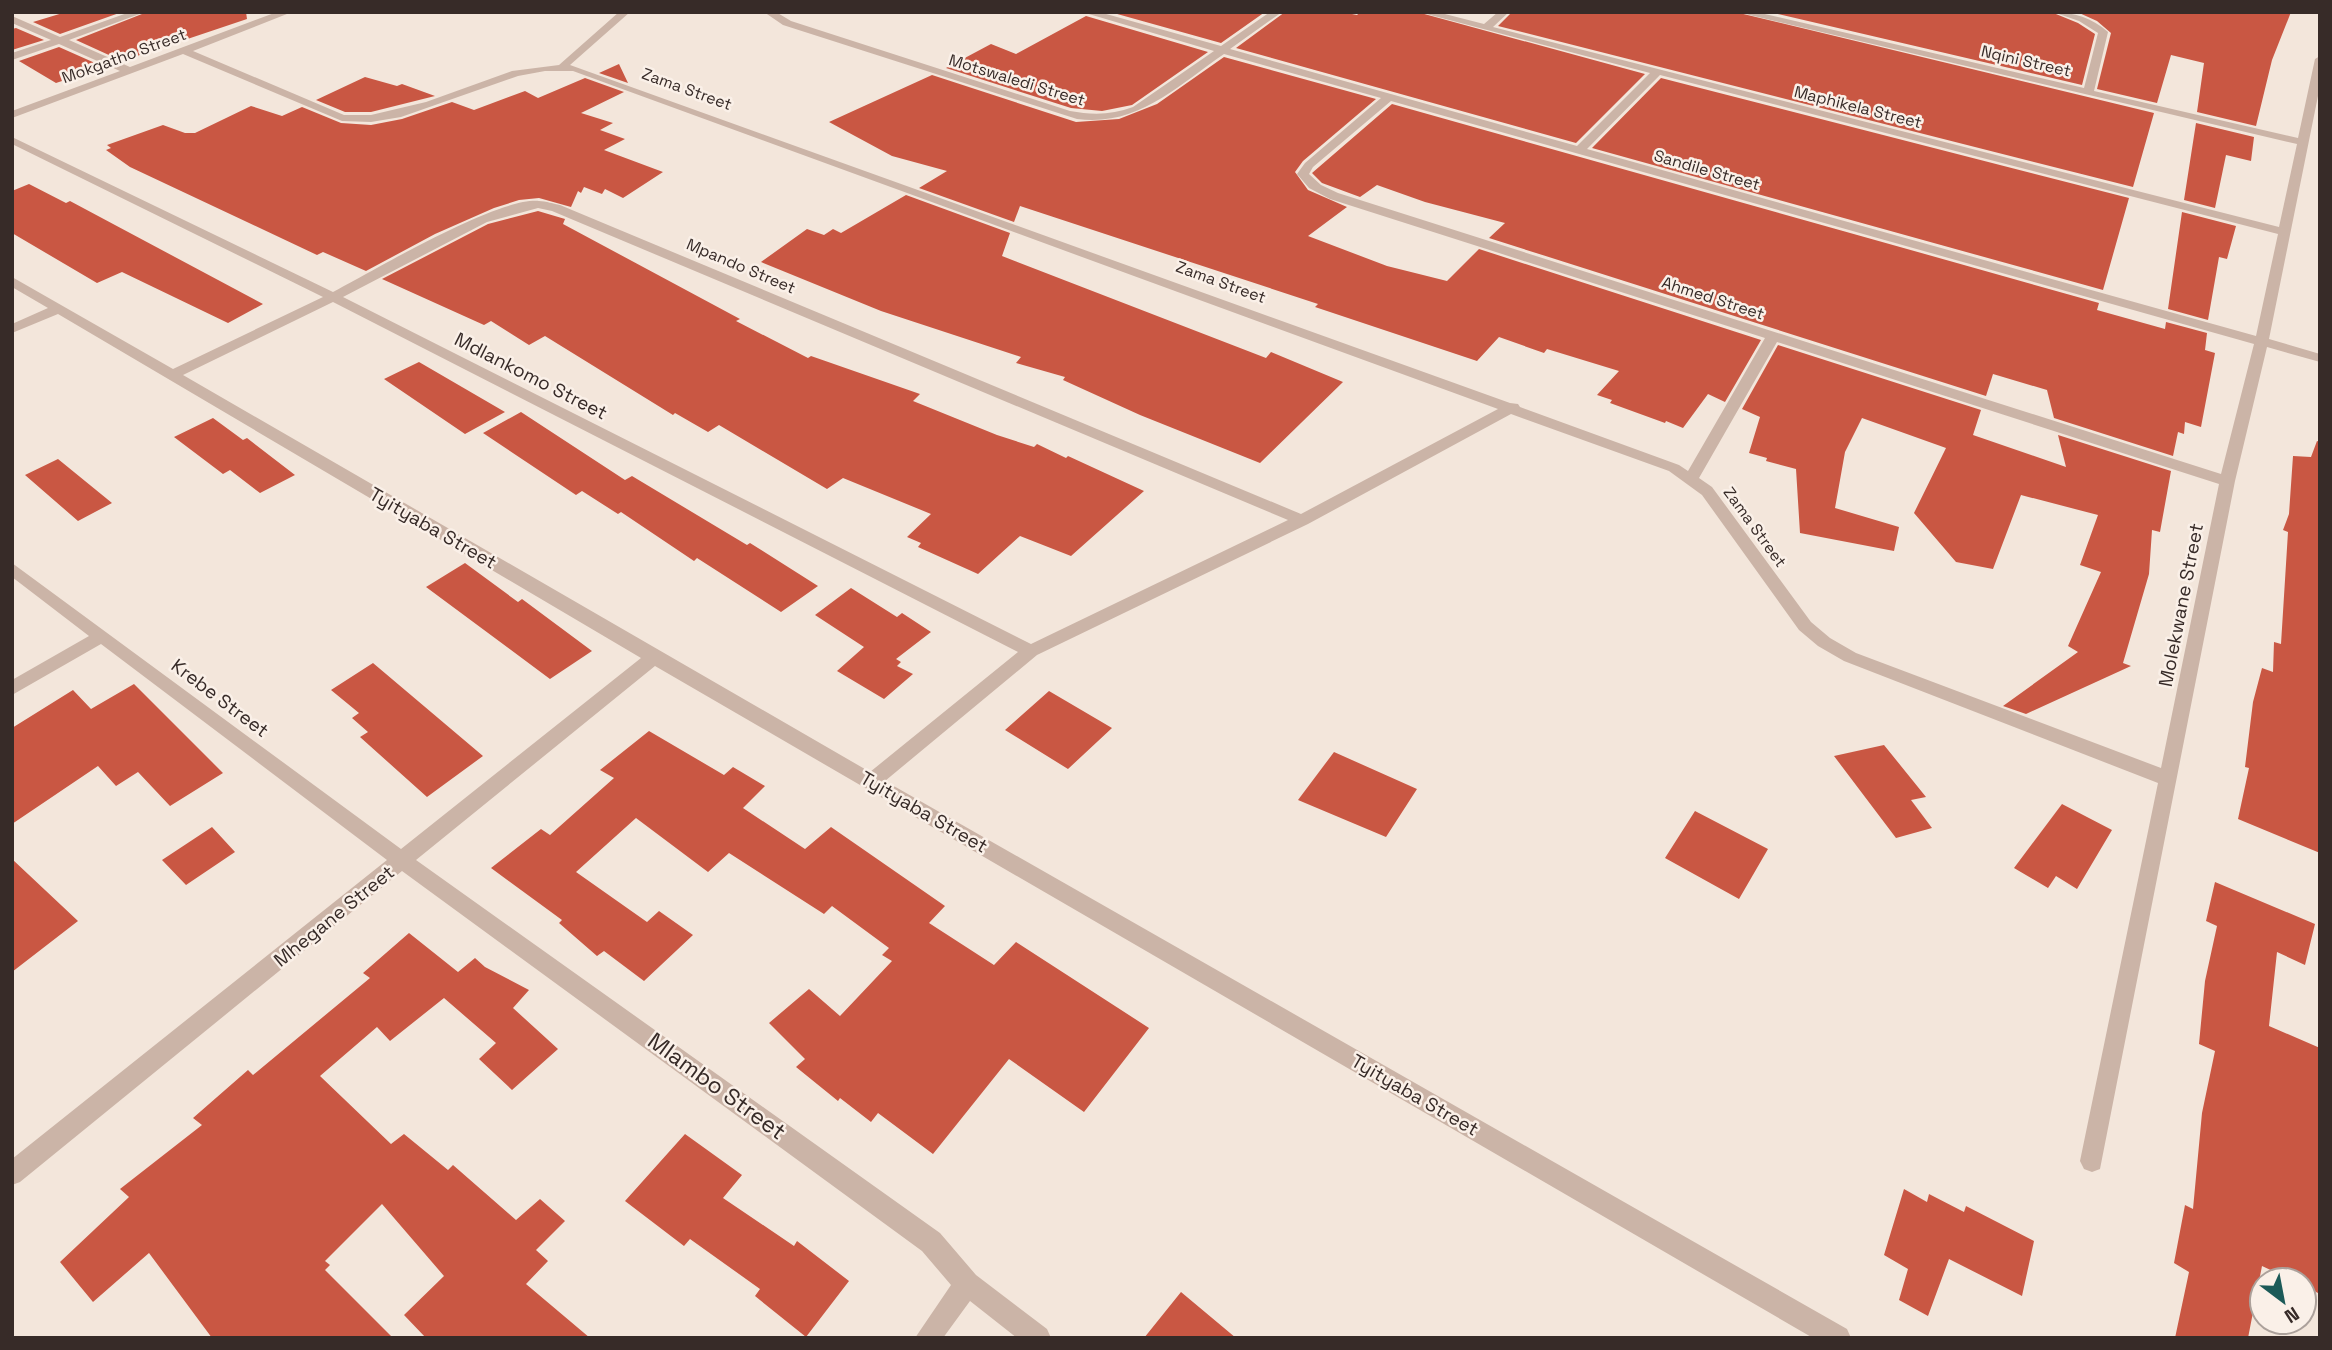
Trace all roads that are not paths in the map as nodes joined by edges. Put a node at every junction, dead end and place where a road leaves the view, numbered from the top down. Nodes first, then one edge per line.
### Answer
1 (139, 12) edge
2 (287, 12) edge
3 (625, 12) edge
4 (769, 12) edge
5 (1087, 12) edge
6 (1278, 12) edge
7 (1424, 12) edge
8 (1504, 12) edge
9 (1742, 12) edge
10 (2058, 12) edge
11 (12, 19) edge
12 (1486, 28) junction
13 (60, 40) junction
14 (1223, 50) junction
15 (184, 51) junction
16 (12, 57) edge
17 (2320, 59) edge
18 (563, 66) junction
19 (129, 71) junction
20 (1657, 72) junction
21 (2089, 91) junction
22 (1389, 97) junction
23 (12, 115) edge
24 (12, 140) edge
25 (2302, 142) junction
26 (1579, 151) junction
27 (2285, 232) junction
28 (12, 281) edge
29 (333, 297) junction
30 (57, 309) junction
31 (12, 330) edge
32 (1773, 336) junction
33 (2262, 341) junction
34 (2320, 358) edge
35 (172, 375) junction
36 (1513, 407) junction
37 (1692, 478) junction
38 (2227, 481) junction
39 (1302, 520) junction
40 (12, 569) edge
41 (102, 636) junction
42 (1031, 651) junction
43 (654, 657) junction
44 (12, 688) edge
45 (2168, 779) junction
46 (871, 782) junction
47 (403, 861) junction
48 (2092, 1160) dead end
49 (12, 1174) edge
50 (967, 1284) junction
51 (928, 1338) edge
52 (1038, 1338) edge
53 (1838, 1338) edge

1 - 13 street
2 - 15 street, Mokgatho Street
3 - 18 street
4 - 14 street, Motswaledi Street
5 - 14 street, Sandile Street
6 - 14 street, Motswaledi Street
7 - 12 street, Maphikela Street
8 - 12 street
9 - 21 street, Nqini Street
10 - 21 street
11 - 13 street
12 - 20 street, Maphikela Street
13 - 16 street
13 - 19 street
14 - 22 street, Sandile Street
15 - 18 street, Zama Street
15 - 19 street, Mokgatho Street
17 - 25 street, Molekwane Street
18 - 36 street, Zama Street
19 - 23 street, Mokgatho Street
20 - 26 street
20 - 27 street, Maphikela Street
21 - 25 street, Nqini Street
22 - 26 street, Sandile Street
22 - 32 street, Ahmed Street
24 - 29 street, Mdlankomo Street
25 - 27 street, Molekwane Street
26 - 33 street, Sandile Street
27 - 33 street, Molekwane Street
28 - 30 street, Tyityaba Street
29 - 35 street, Mpando Street
29 - 39 street, Mpando Street
29 - 42 street, Mdlankomo Street
30 - 31 street
30 - 35 street, Tyityaba Street
32 - 37 street
32 - 38 street, Ahmed Street
33 - 34 street, Sandile Street
33 - 38 street, Molekwane Street
35 - 43 street, Tyityaba Street
36 - 37 street, Zama Street
36 - 39 street
37 - 45 street, Zama Street
38 - 45 street, Molekwane Street
39 - 42 street
40 - 41 street, Krebe Street
41 - 44 street
41 - 47 street, Krebe Street
42 - 46 street
43 - 46 street, Tyityaba Street
43 - 47 street, Mhegane Street
45 - 48 street, Molekwane Street
46 - 53 street, Tyityaba Street
47 - 49 street, Mhegane Street
47 - 50 street, Mlambo Street
50 - 51 street
50 - 52 street, Mlambo Street

